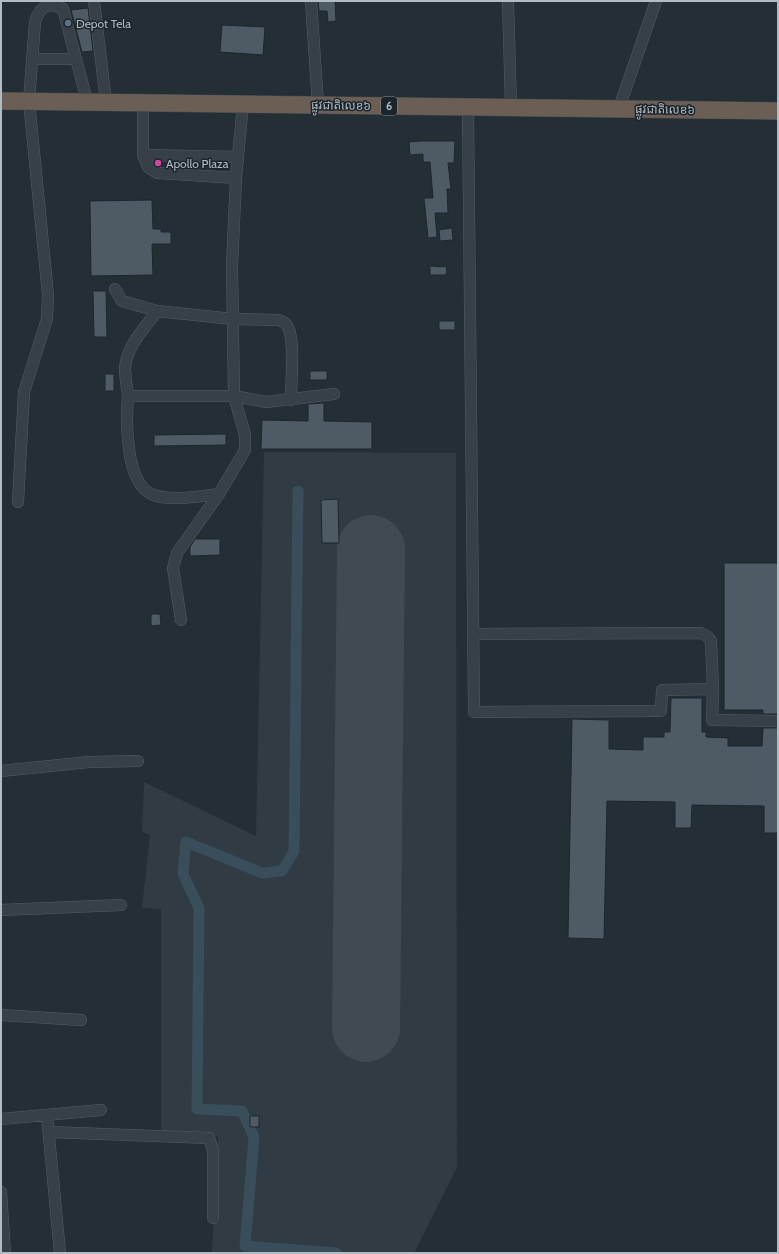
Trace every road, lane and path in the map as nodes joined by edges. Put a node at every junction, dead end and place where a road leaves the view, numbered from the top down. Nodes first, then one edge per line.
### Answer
1 (94, 1) edge
2 (311, 1) edge
3 (508, 1) edge
4 (656, 1) edge
5 (33, 59) junction
6 (76, 59) junction
7 (1, 101) edge
8 (30, 101) junction
9 (87, 101) junction
10 (106, 102) junction
11 (143, 102) junction
12 (243, 104) junction
13 (318, 105) junction
14 (468, 106) junction
15 (511, 107) junction
16 (619, 108) junction
17 (778, 110) edge
18 (143, 155) junction
19 (238, 158) junction
20 (236, 178) junction
21 (115, 289) dead end
22 (157, 311) junction
23 (233, 319) junction
24 (334, 394) dead end
25 (128, 396) junction
26 (234, 396) junction
27 (291, 400) junction
28 (219, 494) junction
29 (18, 502) dead end
30 (181, 620) dead end
31 (473, 634) junction
32 (713, 689) junction
33 (778, 721) edge
34 (138, 761) dead end
35 (1, 771) edge
36 (121, 905) dead end
37 (1, 910) edge
38 (1, 1015) edge
39 (81, 1020) dead end
40 (101, 1110) dead end
41 (47, 1114) junction
42 (1, 1119) edge
43 (49, 1132) junction
44 (1, 1192) edge
45 (213, 1218) dead end
46 (5, 1253) edge
47 (60, 1253) edge

1 - 10 street
2 - 13 street
3 - 15 street
4 - 16 street
5 - 6 street
5 - 6 street
5 - 8 street
6 - 9 street
7 - 8 highway, ផ្លូវជាតិលេខ៦ / 6
8 - 9 highway, ផ្លូវជាតិលេខ៦ / 6
8 - 29 street
9 - 10 highway, ផ្លូវជាតិលេខ៦ / 6
10 - 11 highway, ផ្លូវជាតិលេខ៦ / 6
11 - 12 highway, ផ្លូវជាតិលេខ៦ / 6
11 - 18 street
12 - 13 highway, ផ្លូវជាតិលេខ៦ / 6
12 - 19 street
13 - 14 highway, ផ្លូវជាតិលេខ៦ / 6
14 - 15 highway, ផ្លូវជាតិលេខ៦ / 6
14 - 31 street
15 - 16 highway, ផ្លូវជាតិលេខ៦ / 6
16 - 17 highway, ផ្លូវជាតិលេខ៦ / 6
18 - 19 street
18 - 20 street
19 - 20 street
20 - 23 street
21 - 22 street
22 - 23 street
22 - 25 street
23 - 26 street
23 - 27 street
24 - 27 street
25 - 26 street
25 - 28 street
26 - 27 street
26 - 28 street
28 - 30 street
31 - 32 street
31 - 32 street
32 - 33 street
34 - 35 street
36 - 37 street
38 - 39 street
40 - 41 street
41 - 42 street
41 - 43 street
43 - 45 street
43 - 47 street
44 - 46 street

